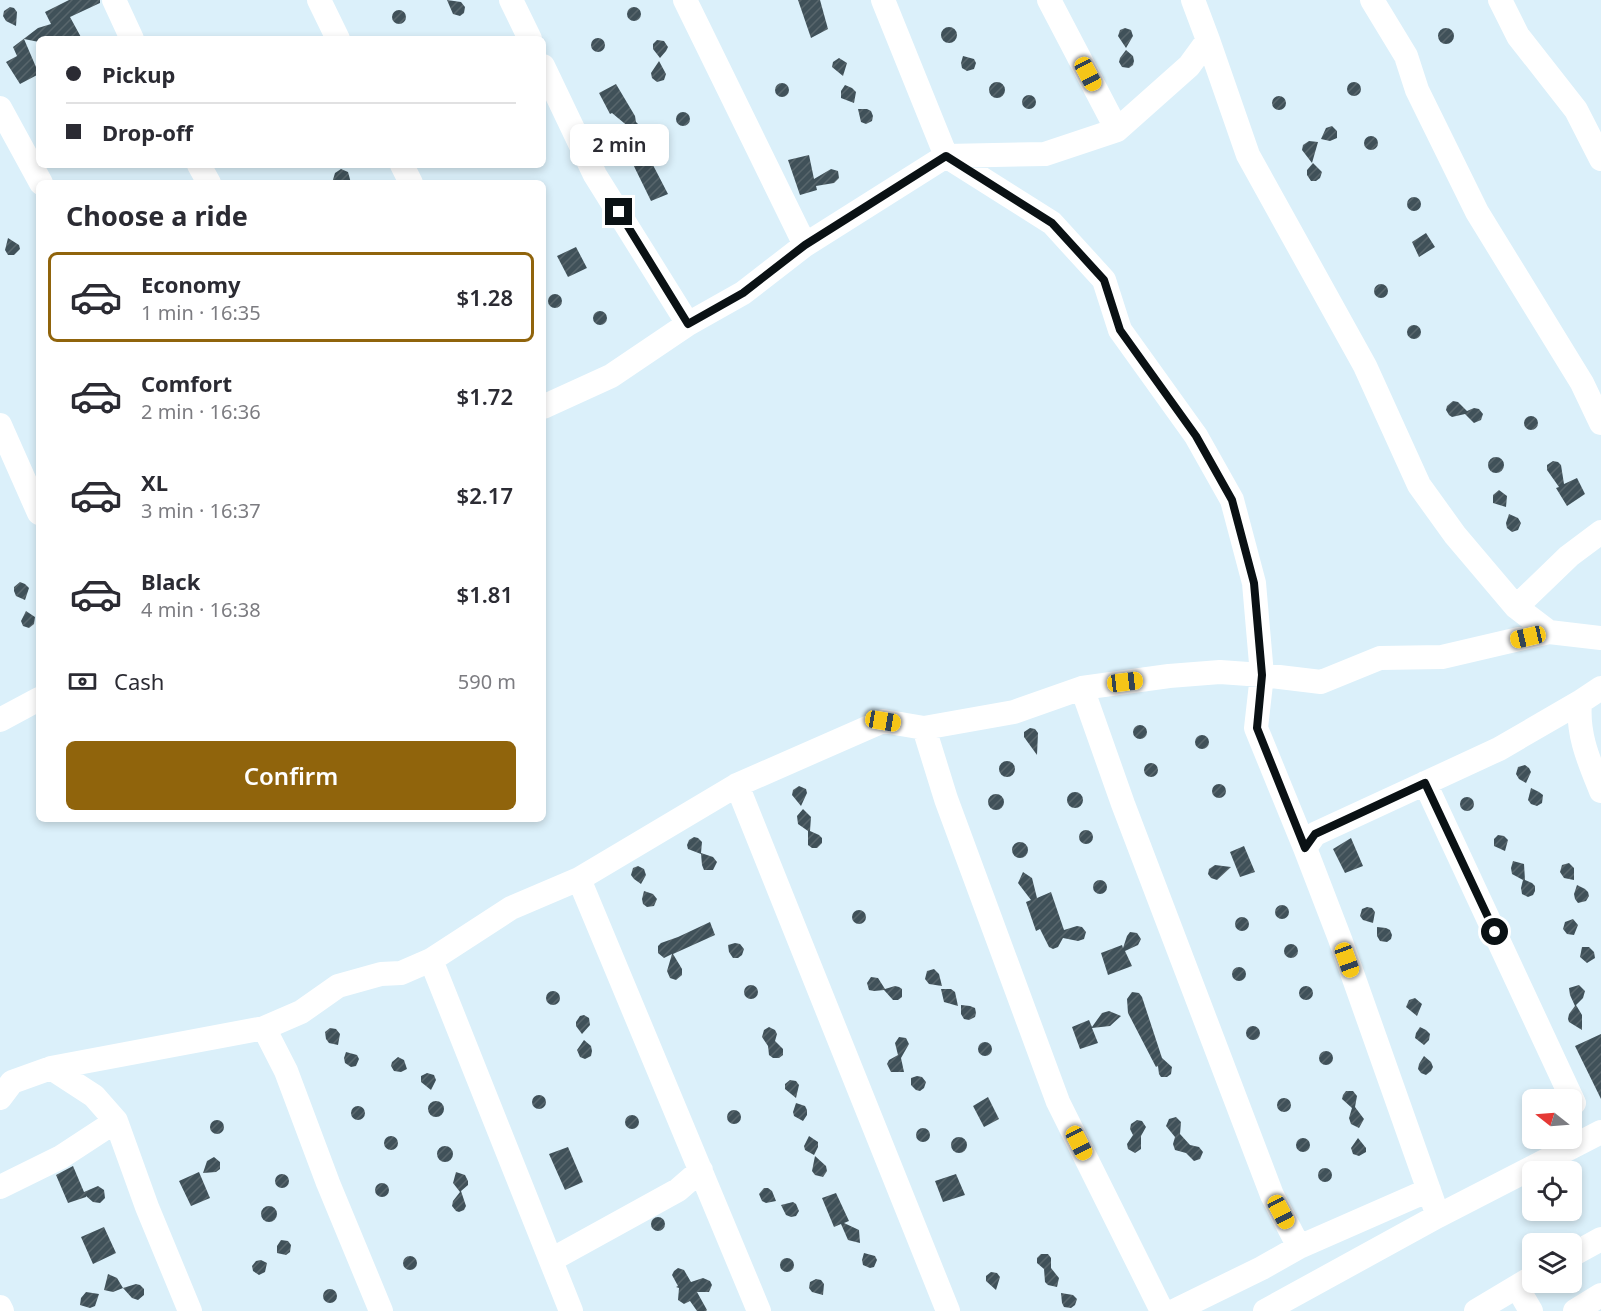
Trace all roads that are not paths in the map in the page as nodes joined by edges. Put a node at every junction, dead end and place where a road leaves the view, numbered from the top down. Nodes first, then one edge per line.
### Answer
1 (114, 0) edge
2 (319, 0) edge
3 (511, 0) edge
4 (685, 0) edge
5 (883, 0) edge
6 (1049, 0) edge
7 (1193, 0) edge
8 (1372, 0) edge
9 (1500, 0) edge
10 (131, 36) edge
11 (337, 36) edge
12 (529, 36) edge
13 (1208, 40) junction
14 (546, 72) edge
15 (0, 108) edge
16 (1117, 130) junction
17 (946, 156) junction
18 (1601, 159) edge
19 (39, 180) edge
20 (805, 245) junction
21 (688, 324) junction
22 (546, 406) edge
23 (1601, 423) edge
24 (0, 425) edge
25 (36, 506) edge
26 (1601, 532) edge
27 (1516, 607) junction
28 (1549, 632) junction
29 (1601, 638) edge
30 (1262, 675) junction
31 (1082, 687) junction
32 (1601, 688) edge
33 (36, 701) edge
34 (1580, 702) junction
35 (0, 720) edge
36 (924, 728) junction
37 (1425, 783) junction
38 (737, 785) junction
39 (1601, 791) edge
40 (1305, 848) junction
41 (579, 879) junction
42 (431, 960) junction
43 (264, 1028) junction
44 (51, 1068) junction
45 (1567, 1089) edge
46 (0, 1098) edge
47 (116, 1121) junction
48 (1601, 1132) edge
49 (701, 1170) junction
50 (0, 1187) edge
51 (1429, 1190) junction
52 (1438, 1216) junction
53 (1601, 1239) edge
54 (1299, 1247) junction
55 (1582, 1249) edge
56 (551, 1260) junction
57 (1522, 1284) edge
58 (1527, 1293) edge
59 (1601, 1295) edge
60 (0, 1306) edge
61 (2, 1311) edge
62 (190, 1311) edge
63 (381, 1311) edge
64 (571, 1311) edge
65 (759, 1311) edge
66 (948, 1311) edge
67 (1162, 1311) edge
68 (1174, 1311) edge
69 (1265, 1311) edge
70 (1476, 1311) edge
71 (1531, 1311) edge
72 (1575, 1311) edge

1 - 10 street
2 - 11 street
3 - 12 street
4 - 20 street
5 - 17 street
6 - 16 street
7 - 13 street
8 - 23 street
9 - 18 street
13 - 16 street
13 - 27 street
14 - 21 street
15 - 19 street
16 - 17 street
17 - 20 street
17 - 30 street
20 - 21 street
21 - 22 street
24 - 25 street
26 - 27 street
27 - 28 street
28 - 29 street
28 - 30 street
30 - 31 street
30 - 40 street
31 - 36 street
31 - 54 street
32 - 34 street
33 - 35 street
34 - 37 street
34 - 39 street
36 - 38 street
36 - 67 street
37 - 40 street
37 - 45 street
38 - 41 street
38 - 66 street
40 - 51 street
41 - 42 street
41 - 49 street
42 - 43 street
42 - 56 street
43 - 44 street
43 - 63 street
44 - 46 street
44 - 47 street
47 - 50 street
47 - 62 street
48 - 52 street
49 - 56 street
49 - 65 street
51 - 52 street
51 - 54 street
52 - 69 street
53 - 55 street
54 - 68 street
56 - 64 street
57 - 70 street
58 - 71 street
59 - 72 street
60 - 61 street

